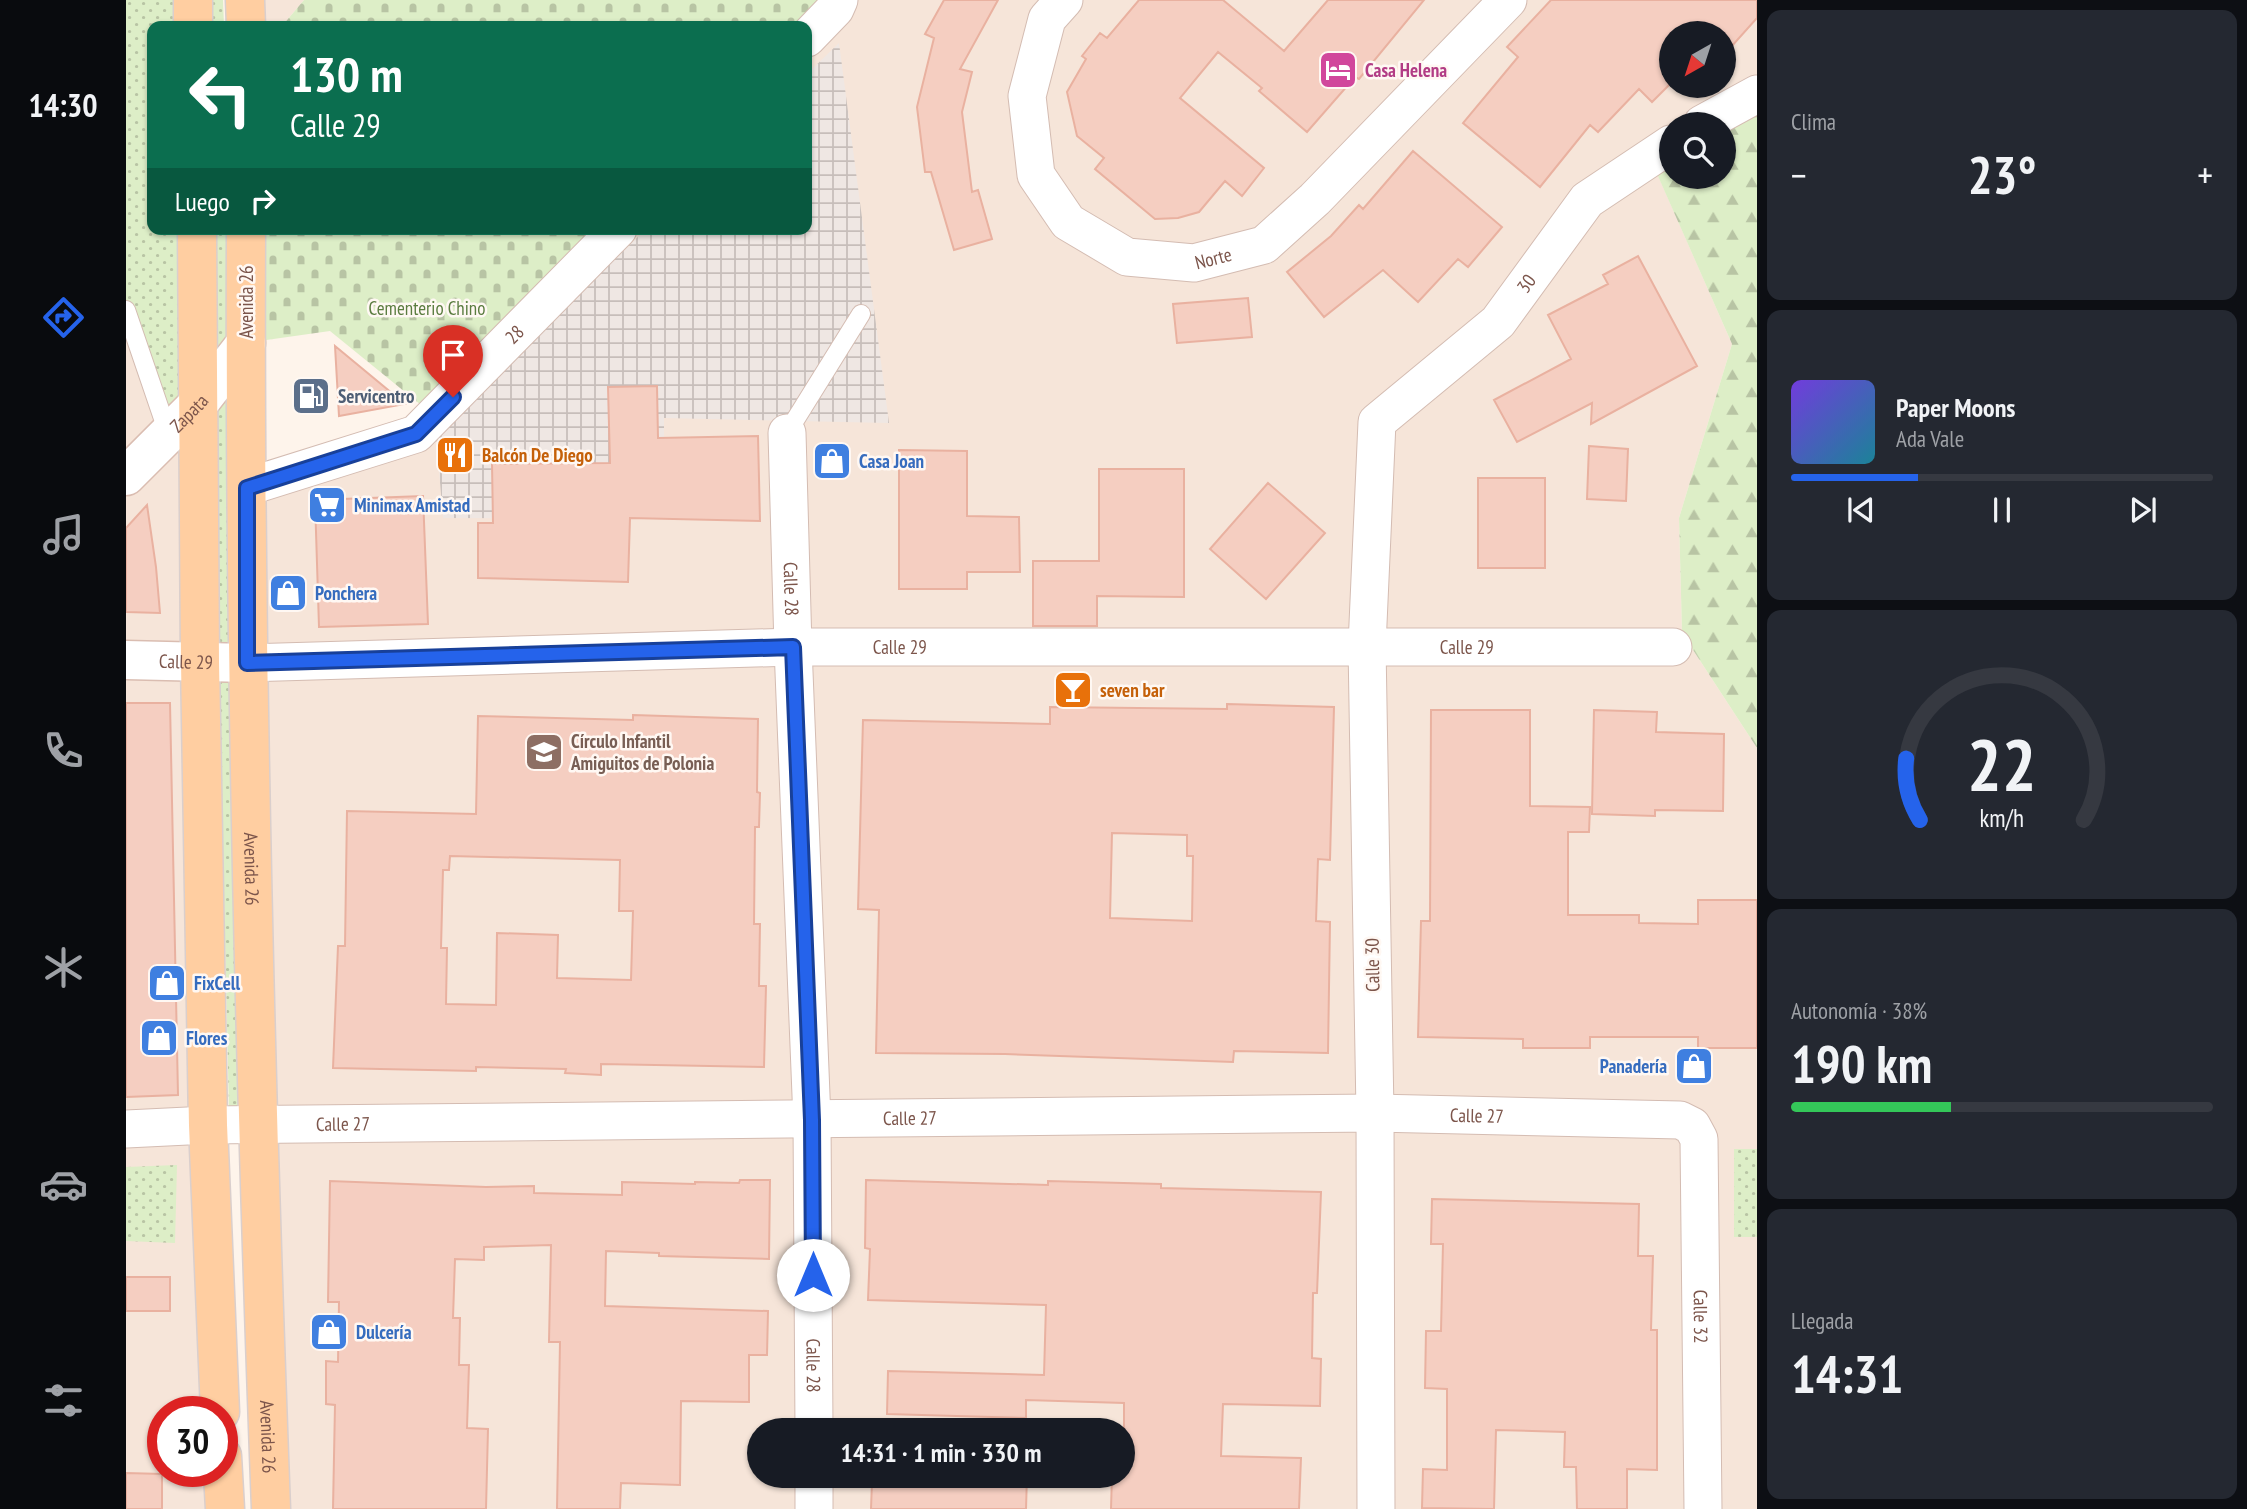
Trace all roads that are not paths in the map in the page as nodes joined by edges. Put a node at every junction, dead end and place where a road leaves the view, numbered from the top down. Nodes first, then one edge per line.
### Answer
1 (193, 0) edge
2 (245, 0) edge
3 (839, 0) edge
4 (1064, 0) edge
5 (1508, 0) edge
6 (193, 21) edge
7 (246, 21) edge
8 (812, 33) edge
9 (1757, 94) edge
10 (1724, 112) edge
11 (1659, 152) edge
12 (197, 235) edge
13 (246, 235) edge
14 (612, 235) edge
15 (126, 310) edge
16 (861, 314) dead end
17 (246, 343) junction
18 (200, 402) junction
19 (1377, 422) joint
20 (168, 433) junction
21 (788, 433) joint
22 (126, 476) edge
23 (247, 488) junction
24 (1367, 646) junction
25 (793, 647) junction
26 (1673, 647) dead end
27 (126, 660) edge
28 (200, 662) junction
29 (247, 663) junction
30 (1375, 1113) junction
31 (812, 1120) junction
32 (208, 1125) junction
33 (257, 1125) junction
34 (1692, 1126) joint
35 (126, 1129) edge
36 (219, 1396) edge
37 (814, 1418) edge
38 (224, 1487) edge
39 (814, 1488) edge
40 (225, 1509) edge
41 (271, 1509) edge
42 (814, 1509) edge
43 (1376, 1509) edge
44 (1703, 1509) edge

1 - 6 main road
2 - 7 main road
3 - 8 street
4 - 5 street, Norte
9 - 10 street
11 - 19 street, 30
12 - 18 main road
13 - 17 main road, Avenida 26
14 - 23 street, 28
15 - 20 lane
16 - 21 lane, Calle 28
17 - 18 main road, Zapata
17 - 23 main road, Avenida 26
18 - 20 main road, Zapata
18 - 28 main road
19 - 24 street, Calle 30
20 - 22 main road, Zapata
21 - 25 street, Calle 28
23 - 29 main road, Avenida 26
24 - 25 street, Calle 29
24 - 26 street, Calle 29
24 - 30 street, Calle 30
25 - 29 street, Calle 29
25 - 31 street, Calle 28
27 - 28 main road, Calle 29
28 - 29 main road, Calle 29
28 - 32 main road
29 - 33 main road, Avenida 26
30 - 31 street, Calle 27
30 - 34 street, Calle 27
30 - 43 street, Calle 30
31 - 33 street, Calle 27
31 - 37 street, Calle 28
32 - 33 street, Calle 27
32 - 35 street, Calle 27
32 - 36 main road
33 - 41 main road, Avenida 26
34 - 44 street, Calle 32
38 - 40 main road
39 - 42 street

